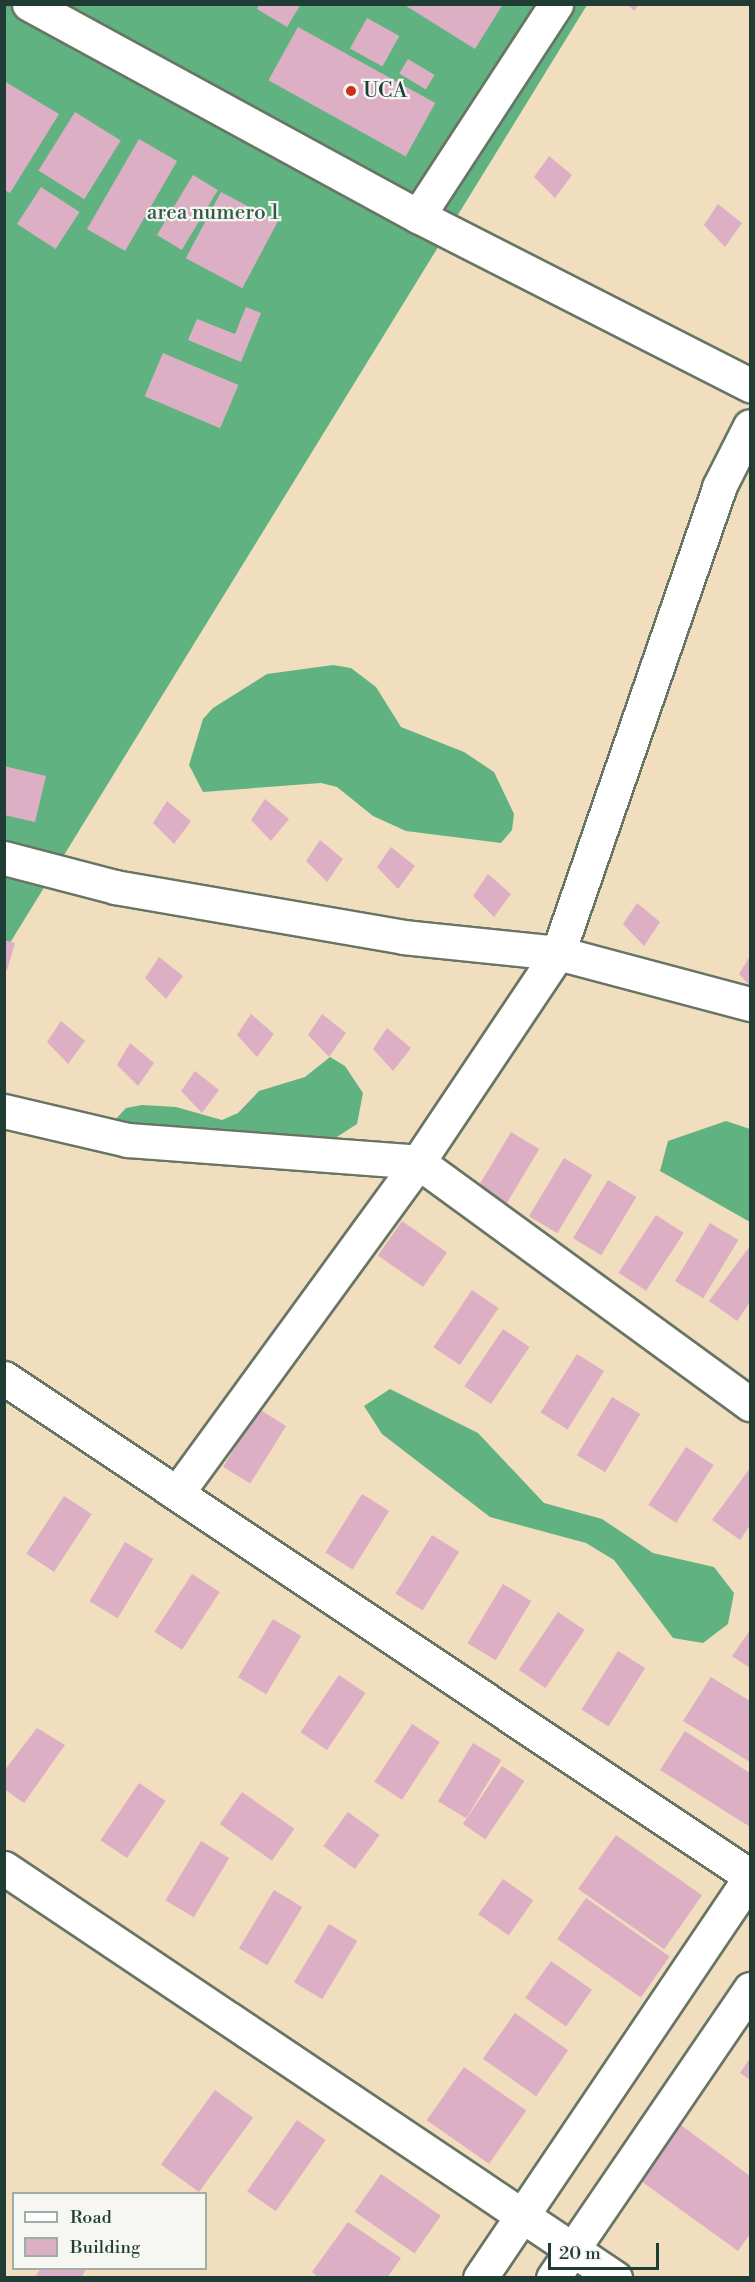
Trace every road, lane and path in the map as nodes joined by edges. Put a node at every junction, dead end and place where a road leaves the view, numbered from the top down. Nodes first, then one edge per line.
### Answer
1 (29, 4) edge
2 (556, 4) edge
3 (418, 216) junction
4 (750, 386) edge
5 (750, 426) edge
6 (4, 858) edge
7 (558, 953) junction
8 (750, 1004) edge
9 (4, 1110) edge
10 (418, 1162) junction
11 (4, 1378) edge
12 (750, 1404) edge
13 (177, 1493) junction
14 (4, 1869) edge
15 (750, 1877) edge
16 (750, 1989) edge
17 (522, 2215) junction
18 (573, 2249) junction
19 (480, 2277) edge
20 (553, 2277) edge
21 (615, 2277) edge

1 - 3 street
2 - 3 street
3 - 4 street
5 - 7 street
6 - 7 street
7 - 8 street
7 - 10 street
9 - 10 street
10 - 12 street
10 - 13 street
11 - 13 street
13 - 15 street
14 - 17 street
15 - 17 street
16 - 18 street
17 - 18 street
17 - 19 street
18 - 20 street
18 - 21 street

